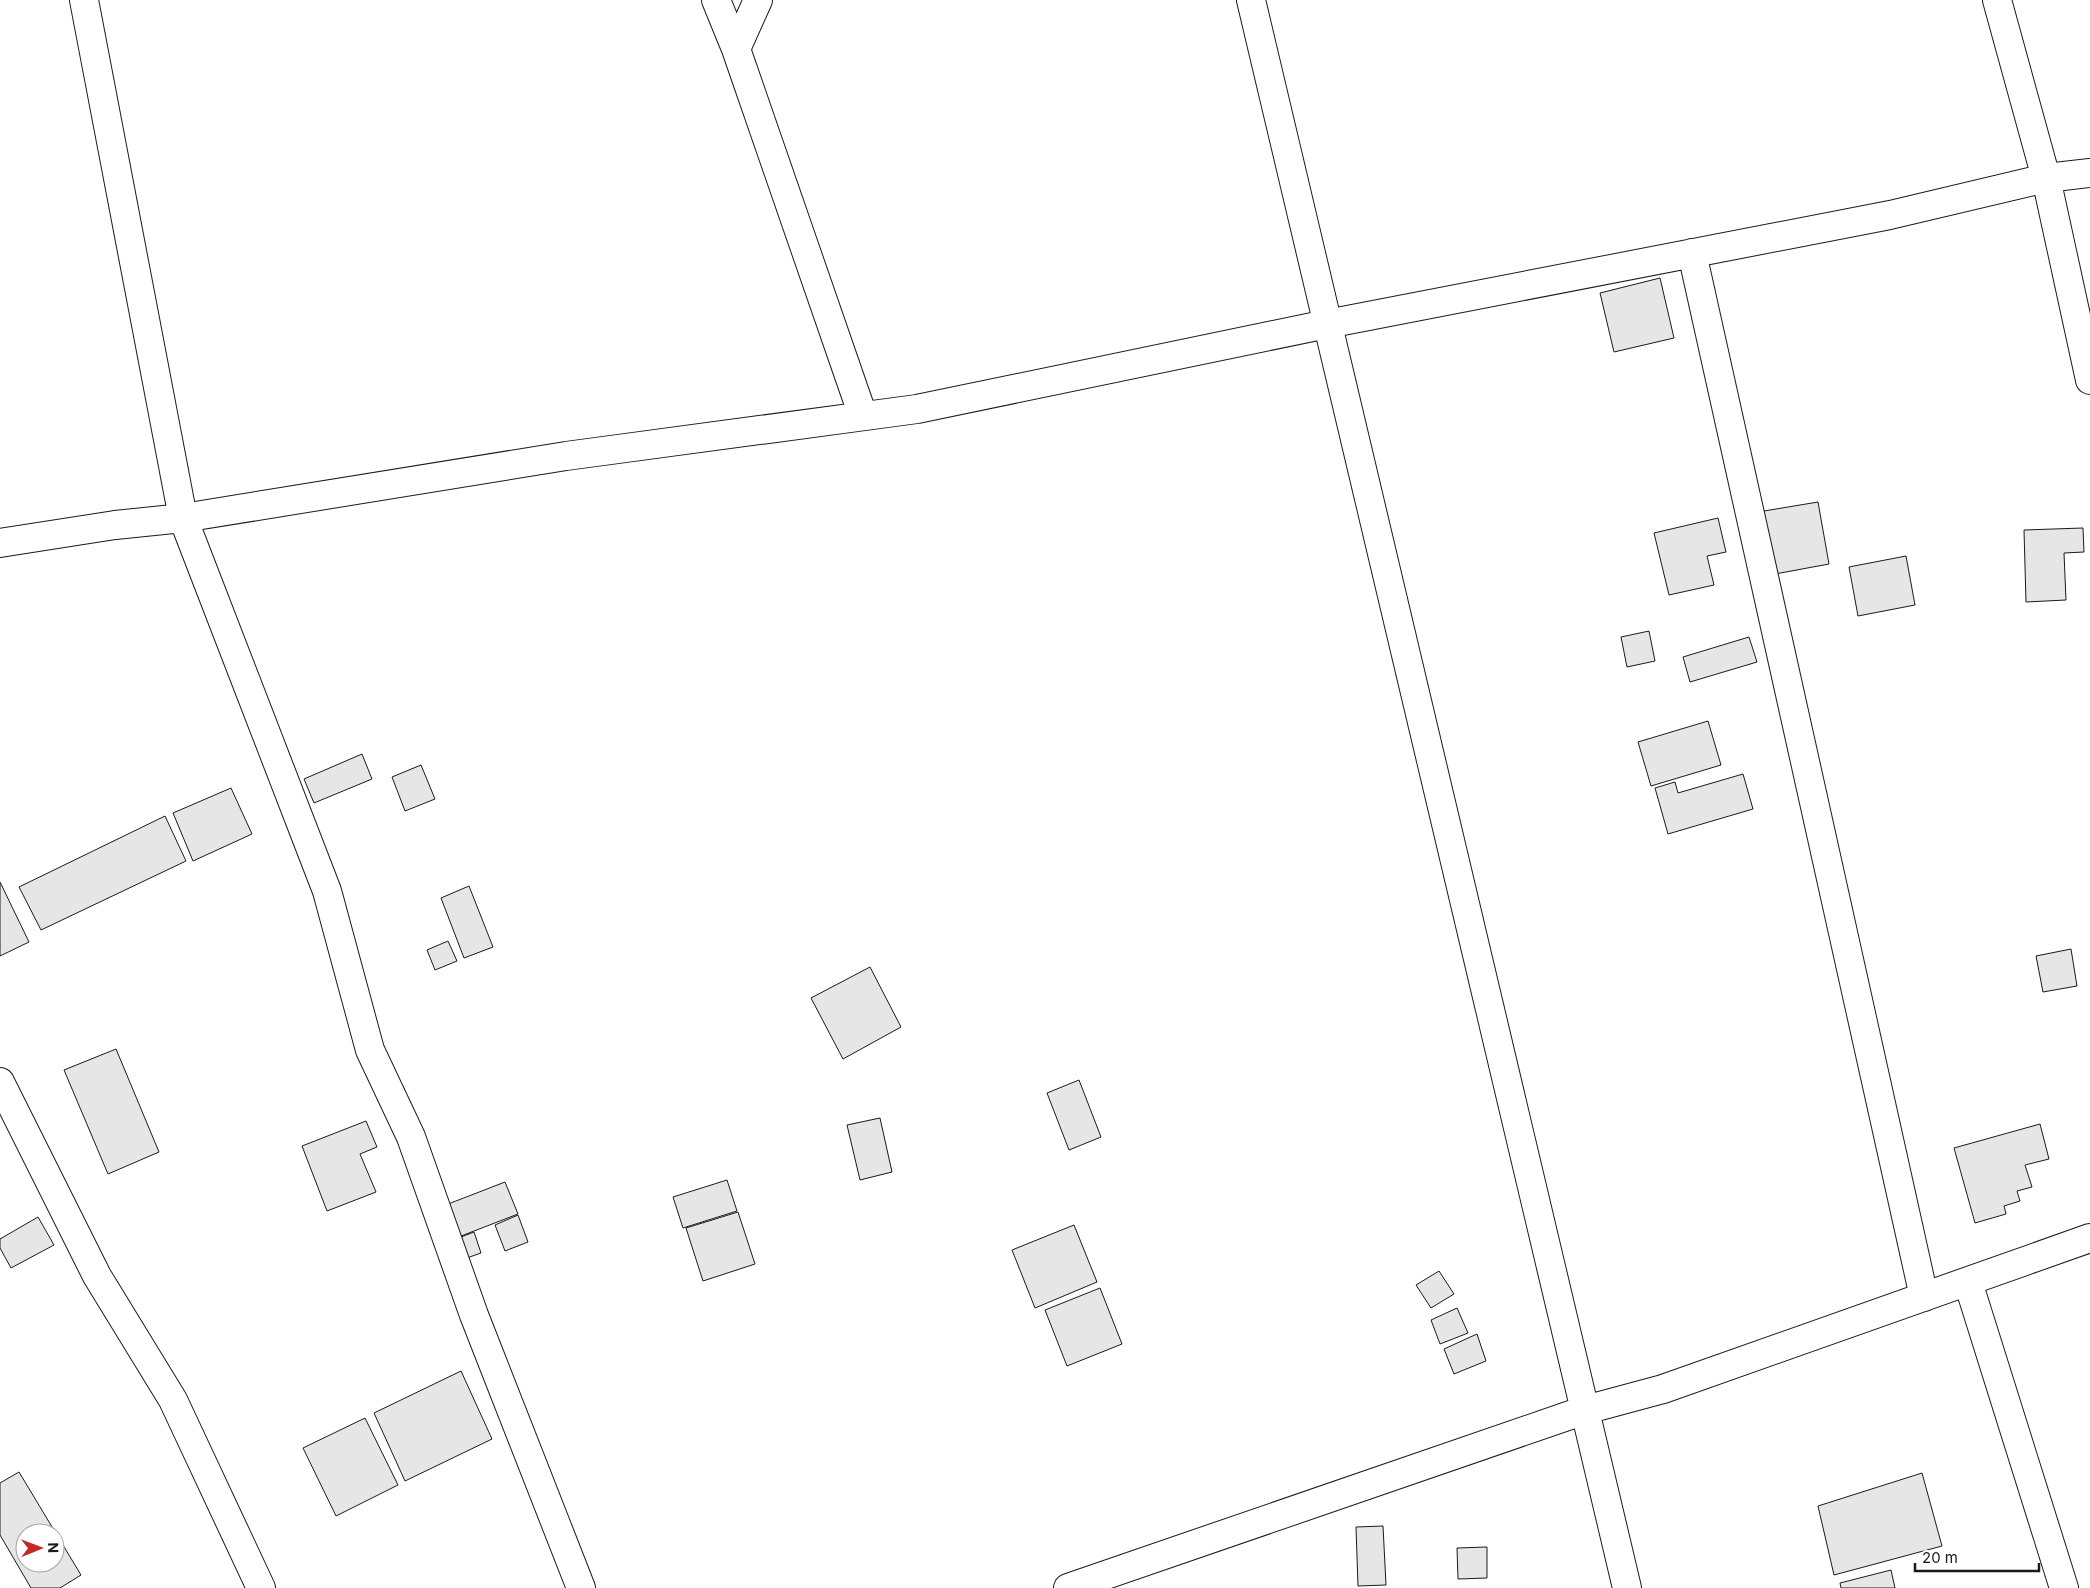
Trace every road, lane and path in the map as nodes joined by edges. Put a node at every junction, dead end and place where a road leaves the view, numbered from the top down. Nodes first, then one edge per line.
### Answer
1 (84, 0) edge
2 (716, 0) edge
3 (758, 0) edge
4 (1251, 0) edge
5 (1997, 0) edge
6 (736, 49) junction
7 (2090, 173) edge
8 (2046, 178) junction
9 (1692, 253) junction
10 (1327, 324) junction
11 (2090, 380) edge
12 (863, 416) junction
13 (182, 518) junction
14 (0, 543) edge
15 (0, 1082) edge
16 (2090, 1238) edge
17 (1968, 1282) junction
18 (1924, 1298) junction
19 (1585, 1410) junction
20 (261, 1588) edge
21 (581, 1588) edge
22 (1068, 1588) edge
23 (1627, 1588) edge
24 (2064, 1588) edge

1 - 13 street
2 - 6 street
3 - 6 street
4 - 10 street
5 - 8 street
6 - 12 street
7 - 8 street
8 - 9 street
8 - 11 street
9 - 10 street
9 - 18 street
10 - 12 street
10 - 19 street
12 - 13 street
13 - 14 street
13 - 21 street
15 - 20 street
16 - 17 street
17 - 18 street
17 - 24 street
18 - 19 street
19 - 22 street
19 - 23 street

